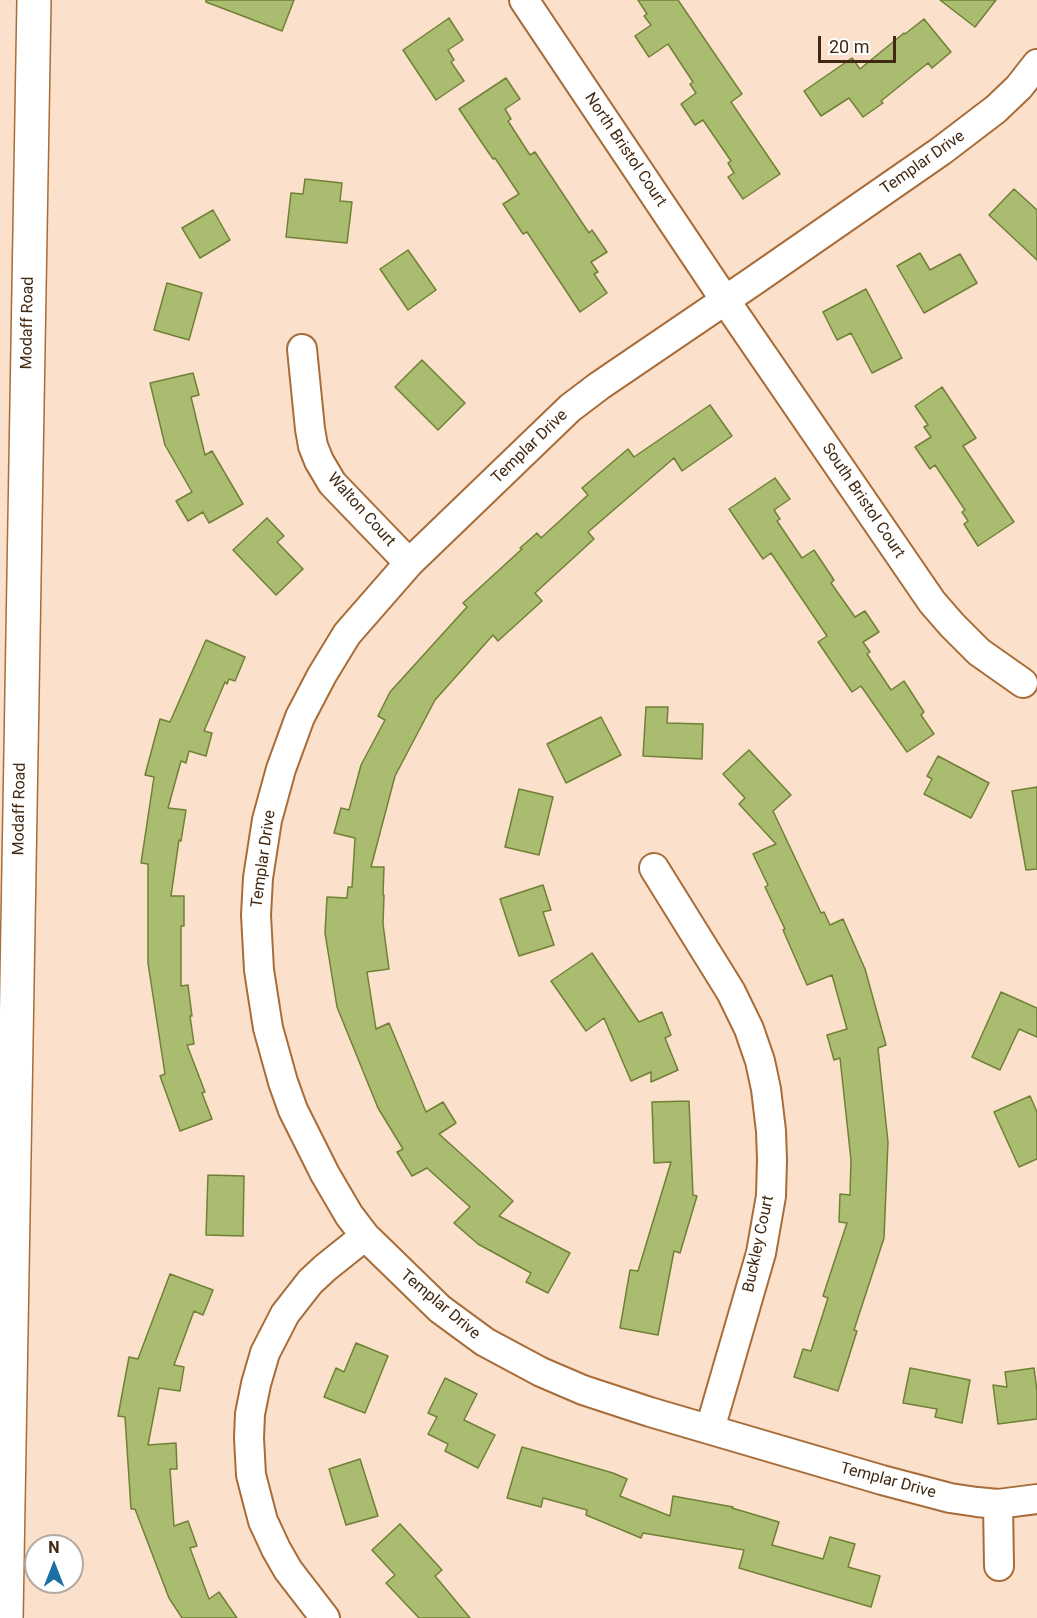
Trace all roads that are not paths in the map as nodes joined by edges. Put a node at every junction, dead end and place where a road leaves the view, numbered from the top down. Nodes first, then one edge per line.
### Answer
1 (34, 0) edge
2 (524, 0) edge
3 (1037, 64) edge
4 (1028, 96) edge
5 (725, 300) junction
6 (302, 349) dead end
7 (409, 563) junction
8 (1023, 683) dead end
9 (654, 868) dead end
10 (365, 1236) junction
11 (710, 1429) junction
12 (1037, 1499) edge
13 (998, 1504) junction
14 (999, 1566) dead end
15 (6, 1618) edge
16 (325, 1618) edge

1 - 15 street, Modaff Road
2 - 5 street, North Bristol Court
3 - 4 street, Templar Drive
4 - 5 street, Templar Drive
5 - 7 street, Templar Drive
5 - 8 street, South Bristol Court
6 - 7 street, Walton Court
7 - 10 street, Templar Drive
9 - 11 street, Buckley Court
10 - 11 street, Templar Drive
10 - 16 street
11 - 13 street, Templar Drive
12 - 13 street, Templar Drive
13 - 14 street

